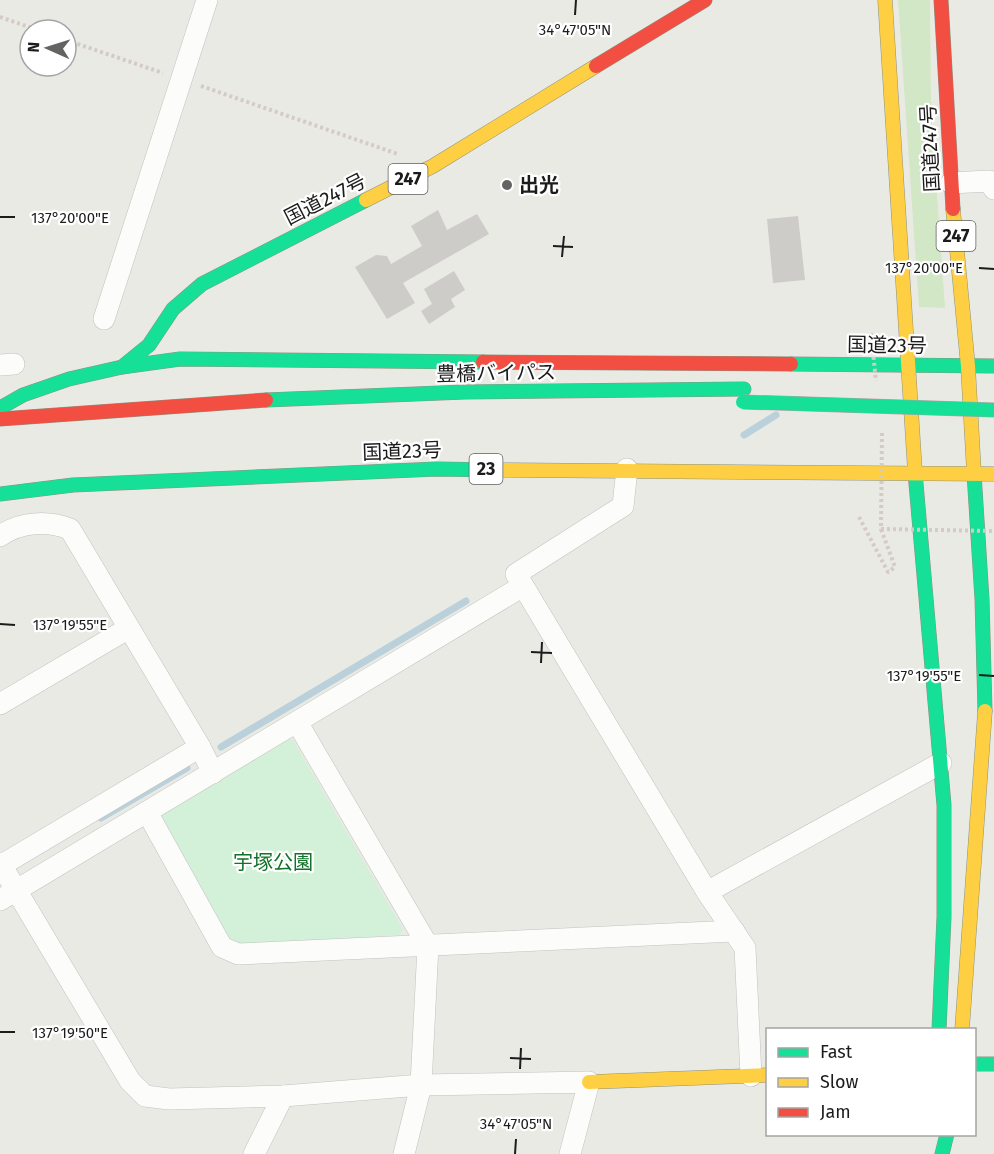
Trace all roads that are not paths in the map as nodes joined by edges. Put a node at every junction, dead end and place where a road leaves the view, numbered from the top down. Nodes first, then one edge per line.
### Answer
1 (207, 0) edge
2 (705, 0) edge
3 (885, 0) edge
4 (941, 0) edge
5 (951, 183) junction
6 (994, 189) edge
7 (104, 319) dead end
8 (910, 364) junction
9 (968, 366) junction
10 (994, 366) edge
11 (122, 367) junction
12 (994, 397) edge
13 (0, 408) edge
14 (994, 410) edge
15 (0, 419) edge
16 (0, 431) edge
17 (627, 469) junction
18 (915, 472) junction
19 (974, 473) junction
20 (994, 474) edge
21 (73, 485) junction
22 (0, 489) edge
23 (0, 494) edge
24 (0, 536) edge
25 (523, 586) junction
26 (129, 628) junction
27 (0, 704) edge
28 (990, 715) edge
29 (297, 722) junction
30 (200, 747) junction
31 (941, 763) junction
32 (213, 773) junction
33 (147, 812) junction
34 (0, 865) edge
35 (707, 892) junction
36 (7, 896) edge
37 (734, 931) junction
38 (428, 946) junction
39 (939, 1028) edge
40 (962, 1028) edge
41 (976, 1064) edge
42 (994, 1064) edge
43 (759, 1076) edge
44 (589, 1082) junction
45 (421, 1085) junction
46 (283, 1096) junction
47 (946, 1136) edge
48 (254, 1154) edge
49 (404, 1154) edge
50 (570, 1154) edge
51 (942, 1154) edge

1 - 7 street
2 - 11 main road, 国道247号 / 247
3 - 8 main road, 国道247号
4 - 5 main road, 国道247号 / 247
5 - 6 street
5 - 9 main road, 国道247号 / 247
8 - 9 main road, 国道23号
8 - 11 main road, 国道23号
8 - 18 main road, 国道247号
9 - 10 main road, 国道23号
9 - 19 main road, 国道247号 / 247
11 - 13 main road, 国道247号 / 247
12 - 15 main road, 豊橋バイパス
14 - 16 main road, 豊橋バイパス, bridge
17 - 18 main road, 国道23号 / 23
17 - 21 main road, 国道23号 / 23
17 - 25 street
18 - 19 main road, 国道23号 / 23
18 - 31 main road
19 - 20 main road, 23
19 - 28 main road, 国道247号
21 - 22 main road
21 - 23 main road, 国道23号 / 23
24 - 26 street
25 - 29 street
25 - 35 street
26 - 27 street
26 - 30 street
28 - 40 main road, 国道247号
29 - 32 street
29 - 38 street
30 - 32 street
30 - 34 street
31 - 35 street
31 - 39 main road
32 - 33 street
33 - 36 street
33 - 38 street
34 - 36 street
35 - 37 street
36 - 46 street
37 - 38 street
37 - 43 street
38 - 45 street
41 - 42 main road
43 - 44 main road
44 - 45 street
44 - 50 street
45 - 46 street
45 - 49 street
46 - 48 street
47 - 51 main road

